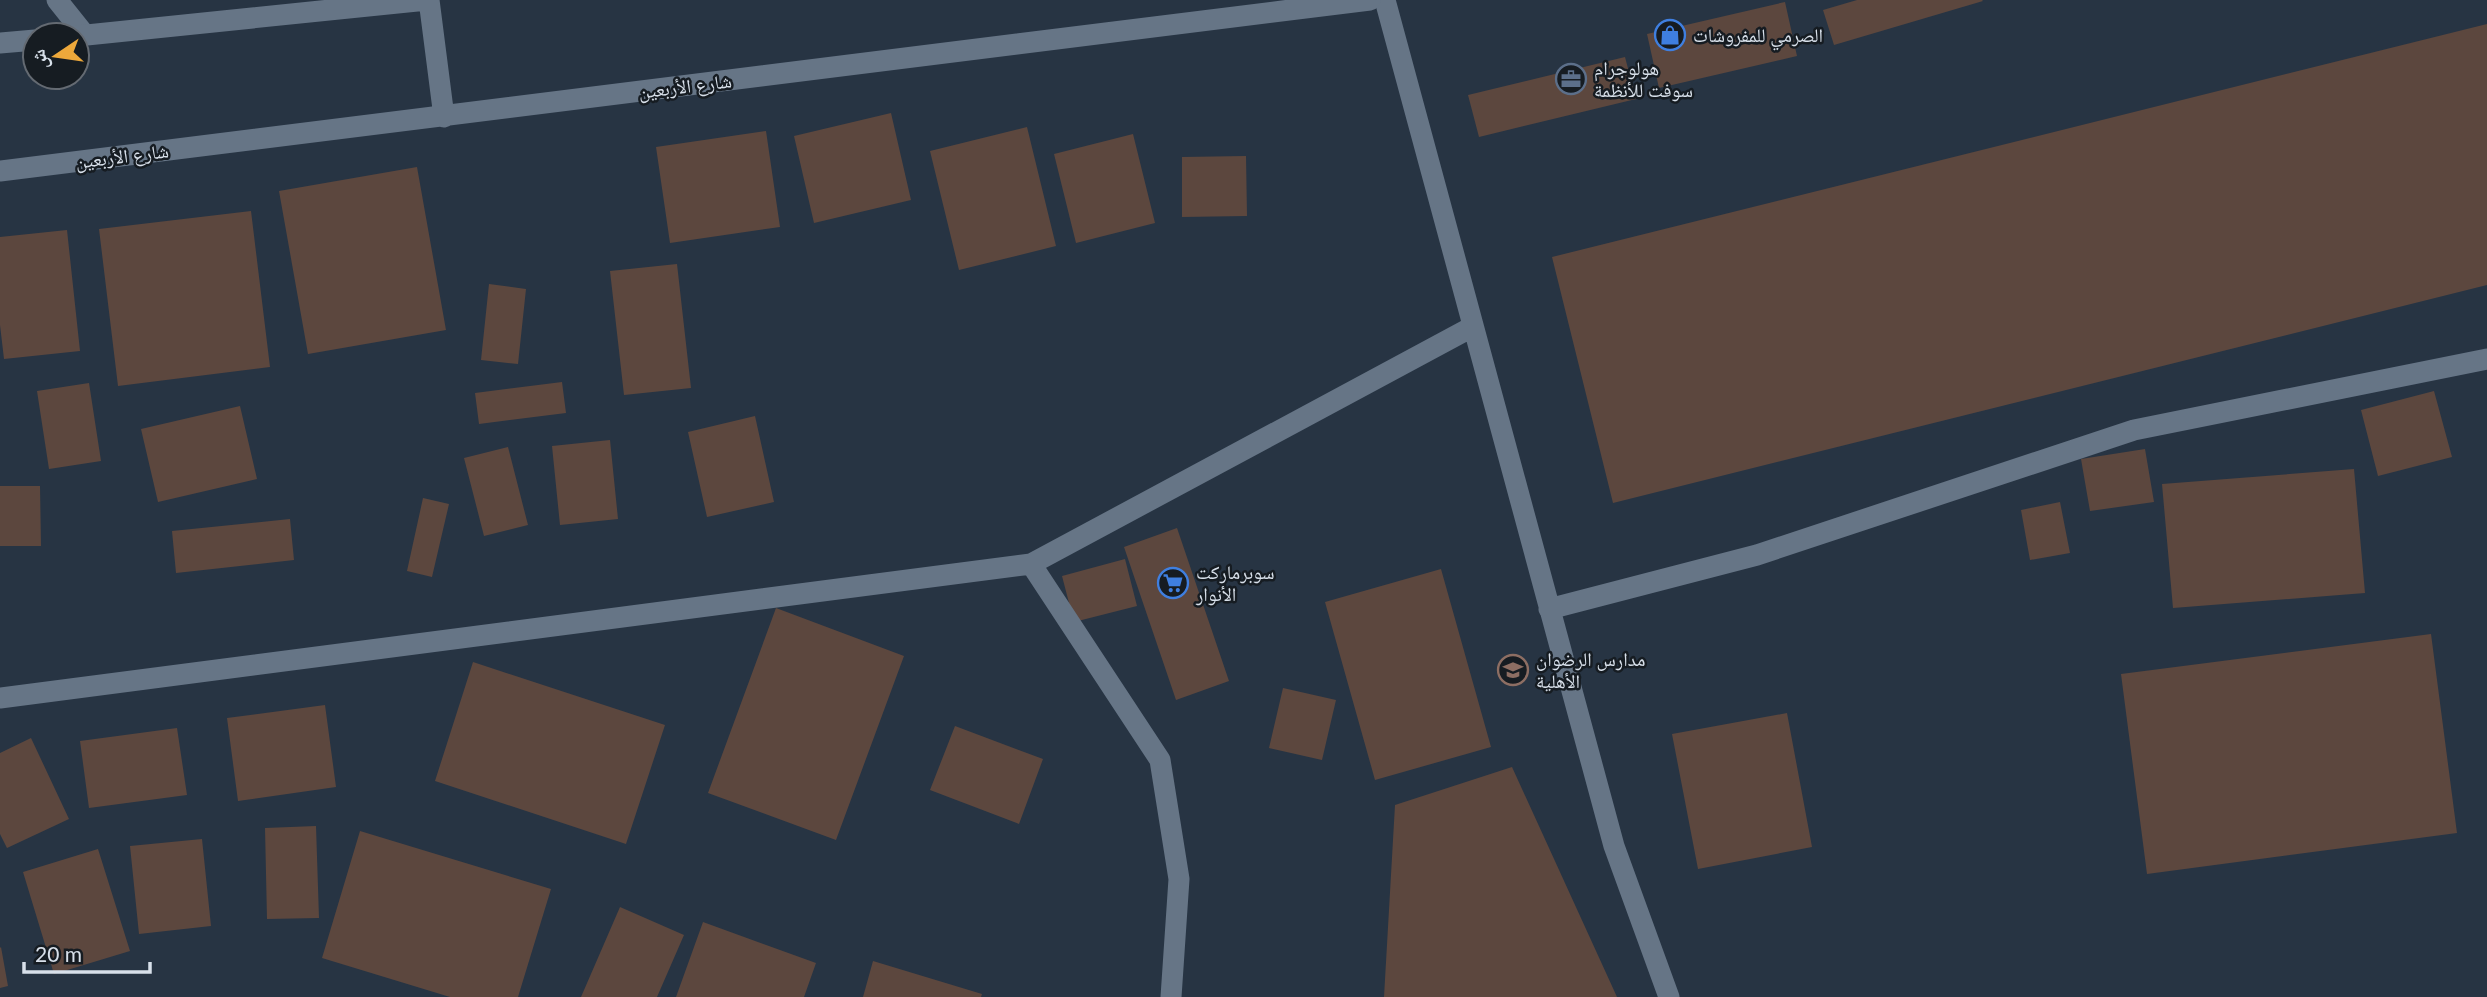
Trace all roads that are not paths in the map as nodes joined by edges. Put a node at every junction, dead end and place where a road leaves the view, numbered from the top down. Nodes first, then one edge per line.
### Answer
1 (57, 0) edge
2 (428, 0) edge
3 (1370, 0) edge
4 (1385, 0) edge
5 (71, 21) edge
6 (91, 35) edge
7 (21, 41) edge
8 (0, 43) edge
9 (444, 117) junction
10 (0, 172) edge
11 (1472, 327) junction
12 (2487, 359) edge
13 (1031, 564) junction
14 (1549, 609) junction
15 (0, 698) edge
16 (1171, 997) edge
17 (1669, 997) edge

1 - 5 street
2 - 6 street
2 - 9 street
3 - 9 street, شارع الأربعين
4 - 11 street
7 - 8 street
9 - 10 street, شارع الأربعين
11 - 13 street
11 - 14 street
12 - 14 street
13 - 15 street
13 - 16 street
14 - 17 street

